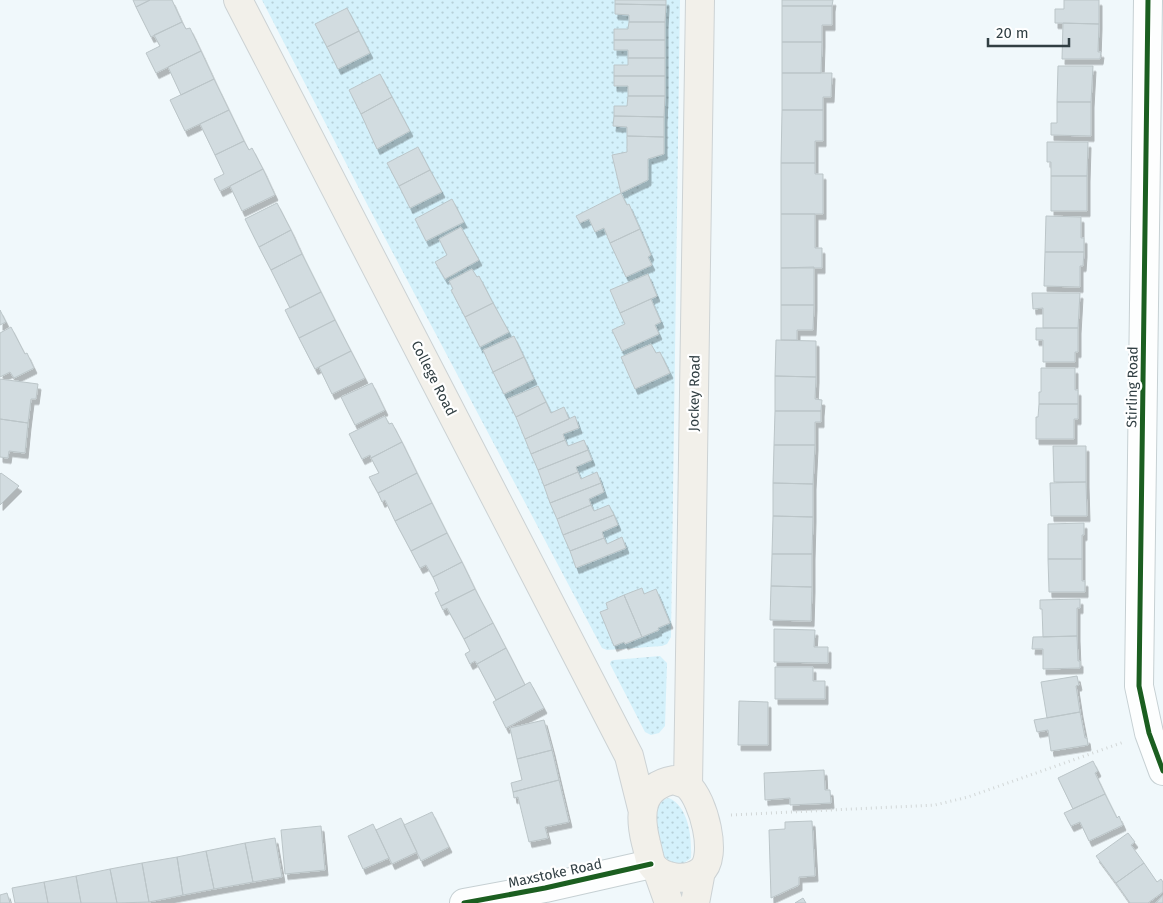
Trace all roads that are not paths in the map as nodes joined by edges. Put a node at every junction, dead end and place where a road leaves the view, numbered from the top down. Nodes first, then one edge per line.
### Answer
1 (238, 0) edge
2 (700, 0) edge
3 (1148, 0) edge
4 (630, 756) junction
5 (1163, 771) edge
6 (681, 783) junction
7 (642, 808) junction
8 (655, 868) junction
9 (701, 871) junction
10 (464, 903) edge
11 (669, 903) edge
12 (695, 903) edge

1 - 4 main road, College Road
2 - 6 main road, Jockey Road
3 - 5 street, Stirling Road
4 - 6 main road
4 - 7 main road, College Road
6 - 7 main road
6 - 9 main road
7 - 8 main road
8 - 9 main road
8 - 10 street, Maxstoke Road
8 - 11 main road
9 - 12 main road

